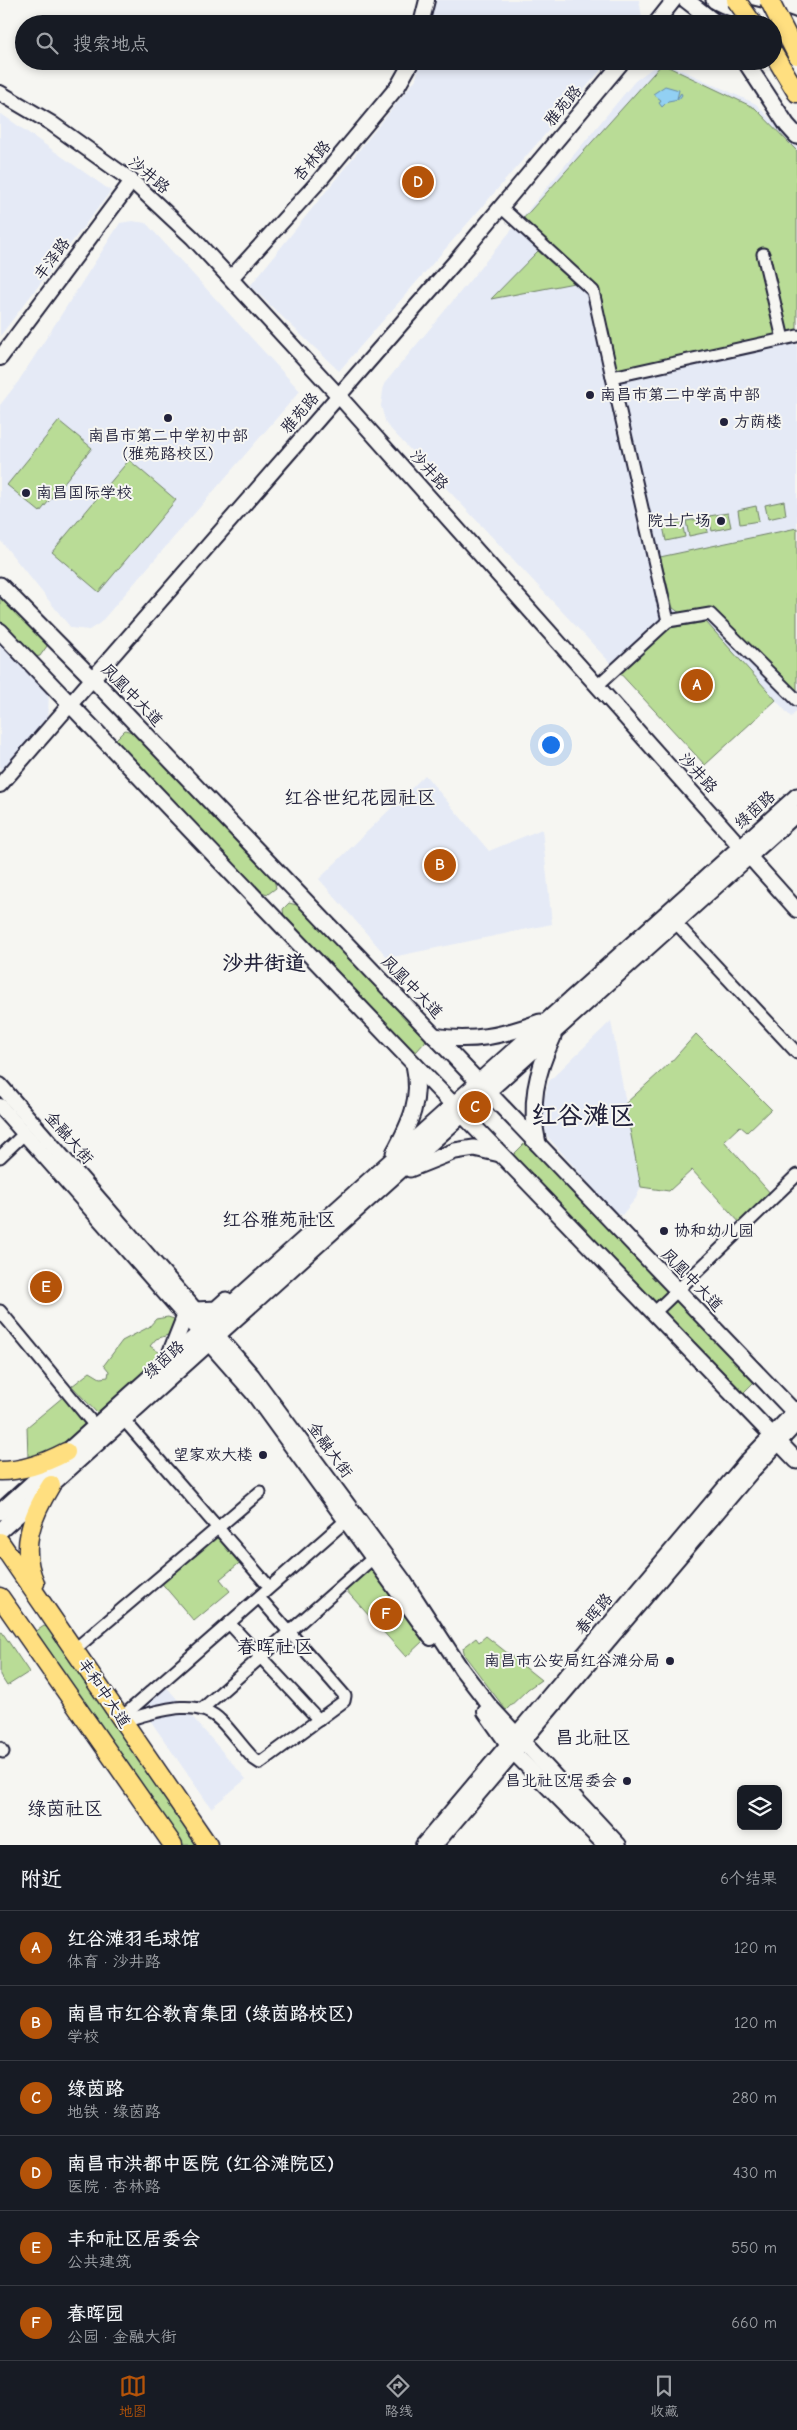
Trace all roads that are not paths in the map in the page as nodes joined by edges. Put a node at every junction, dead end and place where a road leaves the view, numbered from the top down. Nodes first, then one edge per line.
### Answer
1 (427, 0) edge
2 (674, 0) edge
3 (686, 0) edge
4 (714, 0) edge
5 (736, 0) edge
6 (748, 0) edge
7 (769, 0) edge
8 (774, 0) edge
9 (424, 15) edge
10 (662, 15) edge
11 (705, 15) edge
12 (747, 15) edge
13 (755, 15) edge
14 (760, 15) edge
15 (779, 15) edge
16 (782, 15) edge
17 (782, 16) edge
18 (782, 20) edge
19 (782, 21) edge
20 (793, 37) edge
21 (797, 55) edge
22 (782, 64) edge
23 (782, 67) edge
24 (407, 70) edge
25 (615, 70) edge
26 (751, 70) edge
27 (797, 85) edge
28 (0, 93) edge
29 (797, 93) edge
30 (797, 136) edge
31 (132, 181) junction
32 (501, 207) junction
33 (763, 254) dead end
34 (231, 278) junction
35 (797, 336) edge
36 (783, 339) junction
37 (0, 358) edge
38 (612, 378) junction
39 (338, 395) junction
40 (0, 585) edge
41 (668, 621) junction
42 (0, 631) edge
43 (92, 678) junction
44 (597, 686) junction
45 (797, 700) edge
46 (70, 704) junction
47 (0, 785) edge
48 (794, 804) edge
49 (744, 852) junction
50 (797, 910) edge
51 (675, 922) junction
52 (552, 1024) junction
53 (434, 1036) junction
54 (797, 1053) edge
55 (414, 1064) junction
56 (0, 1085) edge
57 (483, 1087) junction
58 (0, 1106) edge
59 (458, 1110) junction
60 (24, 1134) junction
61 (538, 1144) junction
62 (501, 1155) junction
63 (0, 1157) edge
64 (393, 1169) junction
65 (797, 1175) edge
66 (260, 1278) junction
67 (678, 1291) junction
68 (0, 1311) edge
69 (191, 1313) junction
70 (654, 1313) junction
71 (209, 1334) junction
72 (166, 1362) junction
73 (796, 1415) edge
74 (124, 1420) junction
75 (95, 1426) junction
76 (776, 1438) junction
77 (66, 1452) junction
78 (797, 1460) edge
79 (0, 1471) edge
80 (51, 1485) junction
81 (260, 1492) dead end
82 (0, 1512) edge
83 (348, 1524) junction
84 (218, 1527) junction
85 (0, 1531) edge
86 (0, 1542) edge
87 (373, 1558) junction
88 (265, 1582) dead end
89 (0, 1597) edge
90 (264, 1603) dead end
91 (47, 1611) junction
92 (0, 1614) edge
93 (229, 1623) junction
94 (22, 1629) junction
95 (288, 1632) junction
96 (74, 1650) junction
97 (261, 1657) junction
98 (202, 1709) junction
99 (122, 1719) junction
100 (319, 1720) junction
101 (515, 1743) junction
102 (173, 1845) edge
103 (208, 1845) edge
104 (423, 1845) edge
105 (435, 1845) edge
106 (605, 1845) edge
107 (619, 1845) edge

1 - 9 street
2 - 10 street
3 - 11 main road
4 - 14 main road
5 - 12 main road, bridge
6 - 13 main road
7 - 15 main road, bridge
8 - 16 main road, bridge
17 - 20 main road, bridge
18 - 20 main road, bridge
19 - 20 main road
20 - 21 main road, bridge
22 - 27 main road
23 - 29 main road
24 - 34 street, 杏林路
25 - 32 street, 雅苑路
26 - 30 main road
28 - 31 street, 沙井路
31 - 34 street, 沙井路
31 - 37 street, 丰泽路
32 - 38 street
32 - 39 street, 雅苑路
33 - 36 street
34 - 39 street, 沙井路
35 - 36 street
36 - 38 street
38 - 41 street
39 - 43 street, 雅苑路
39 - 44 street, 沙井路
40 - 43 main road, 凤凰中大道
41 - 44 street
41 - 45 street
42 - 46 main road
43 - 46 street, 雅苑路
43 - 53 main road, 凤凰中大道
44 - 49 street, 沙井路
46 - 47 street, 雅苑路
46 - 55 main road
48 - 49 main road, 绿茵路
49 - 50 street, 沙井路
49 - 51 main road, 绿茵路
49 - 52 main road, 绿茵路
51 - 52 main road, 绿茵路
51 - 54 street
52 - 53 main road
52 - 57 main road, 绿茵路
52 - 61 main road
53 - 57 main road, 凤凰中大道
55 - 59 main road
55 - 64 main road
56 - 69 street, 金融大街
57 - 59 main road, 绿茵路
57 - 61 main road, 凤凰中大道
58 - 60 street, 金融大街
59 - 62 main road
59 - 64 main road, 绿茵路
60 - 63 street
60 - 69 street, 金融大街
61 - 67 main road, 凤凰中大道
62 - 64 main road
62 - 70 main road
64 - 66 main road, 绿茵路
64 - 71 main road, 绿茵路
65 - 67 street
66 - 69 main road
66 - 71 main road, 绿茵路
67 - 70 street
67 - 73 main road, 凤凰中大道
68 - 75 street
69 - 71 street, 金融大街
69 - 72 main road
70 - 76 main road
71 - 72 main road, 绿茵路
71 - 74 main road, 绿茵路
71 - 83 street, 金融大街
71 - 101 street, 金融大街
72 - 75 main road, 绿茵路
73 - 76 street, 春晖路
74 - 80 main road, 绿茵路
74 - 84 street
75 - 77 main road, 绿茵路
76 - 78 main road
76 - 101 street, 春晖路
77 - 79 main road
77 - 82 main road, 绿茵路
80 - 85 main road, 绿茵路
80 - 91 main road
81 - 84 street
83 - 87 street, 金融大街
83 - 93 street
84 - 88 street
84 - 96 street
86 - 91 main road, 丰和中大道
87 - 95 street
87 - 101 street, 金融大街
89 - 94 main road, 丰和中大道
90 - 95 street
91 - 96 main road, 丰和中大道
92 - 94 main road
93 - 97 street
93 - 99 street
94 - 102 main road, 丰和中大道
95 - 97 street
95 - 100 street
96 - 99 main road, 丰和中大道
97 - 98 street
97 - 100 street
98 - 99 street
98 - 100 street
99 - 103 main road, 丰和中大道
101 - 104 street, 春晖路
101 - 105 street, 春晖路
101 - 106 street, 金融大街
101 - 107 street, 金融大街

